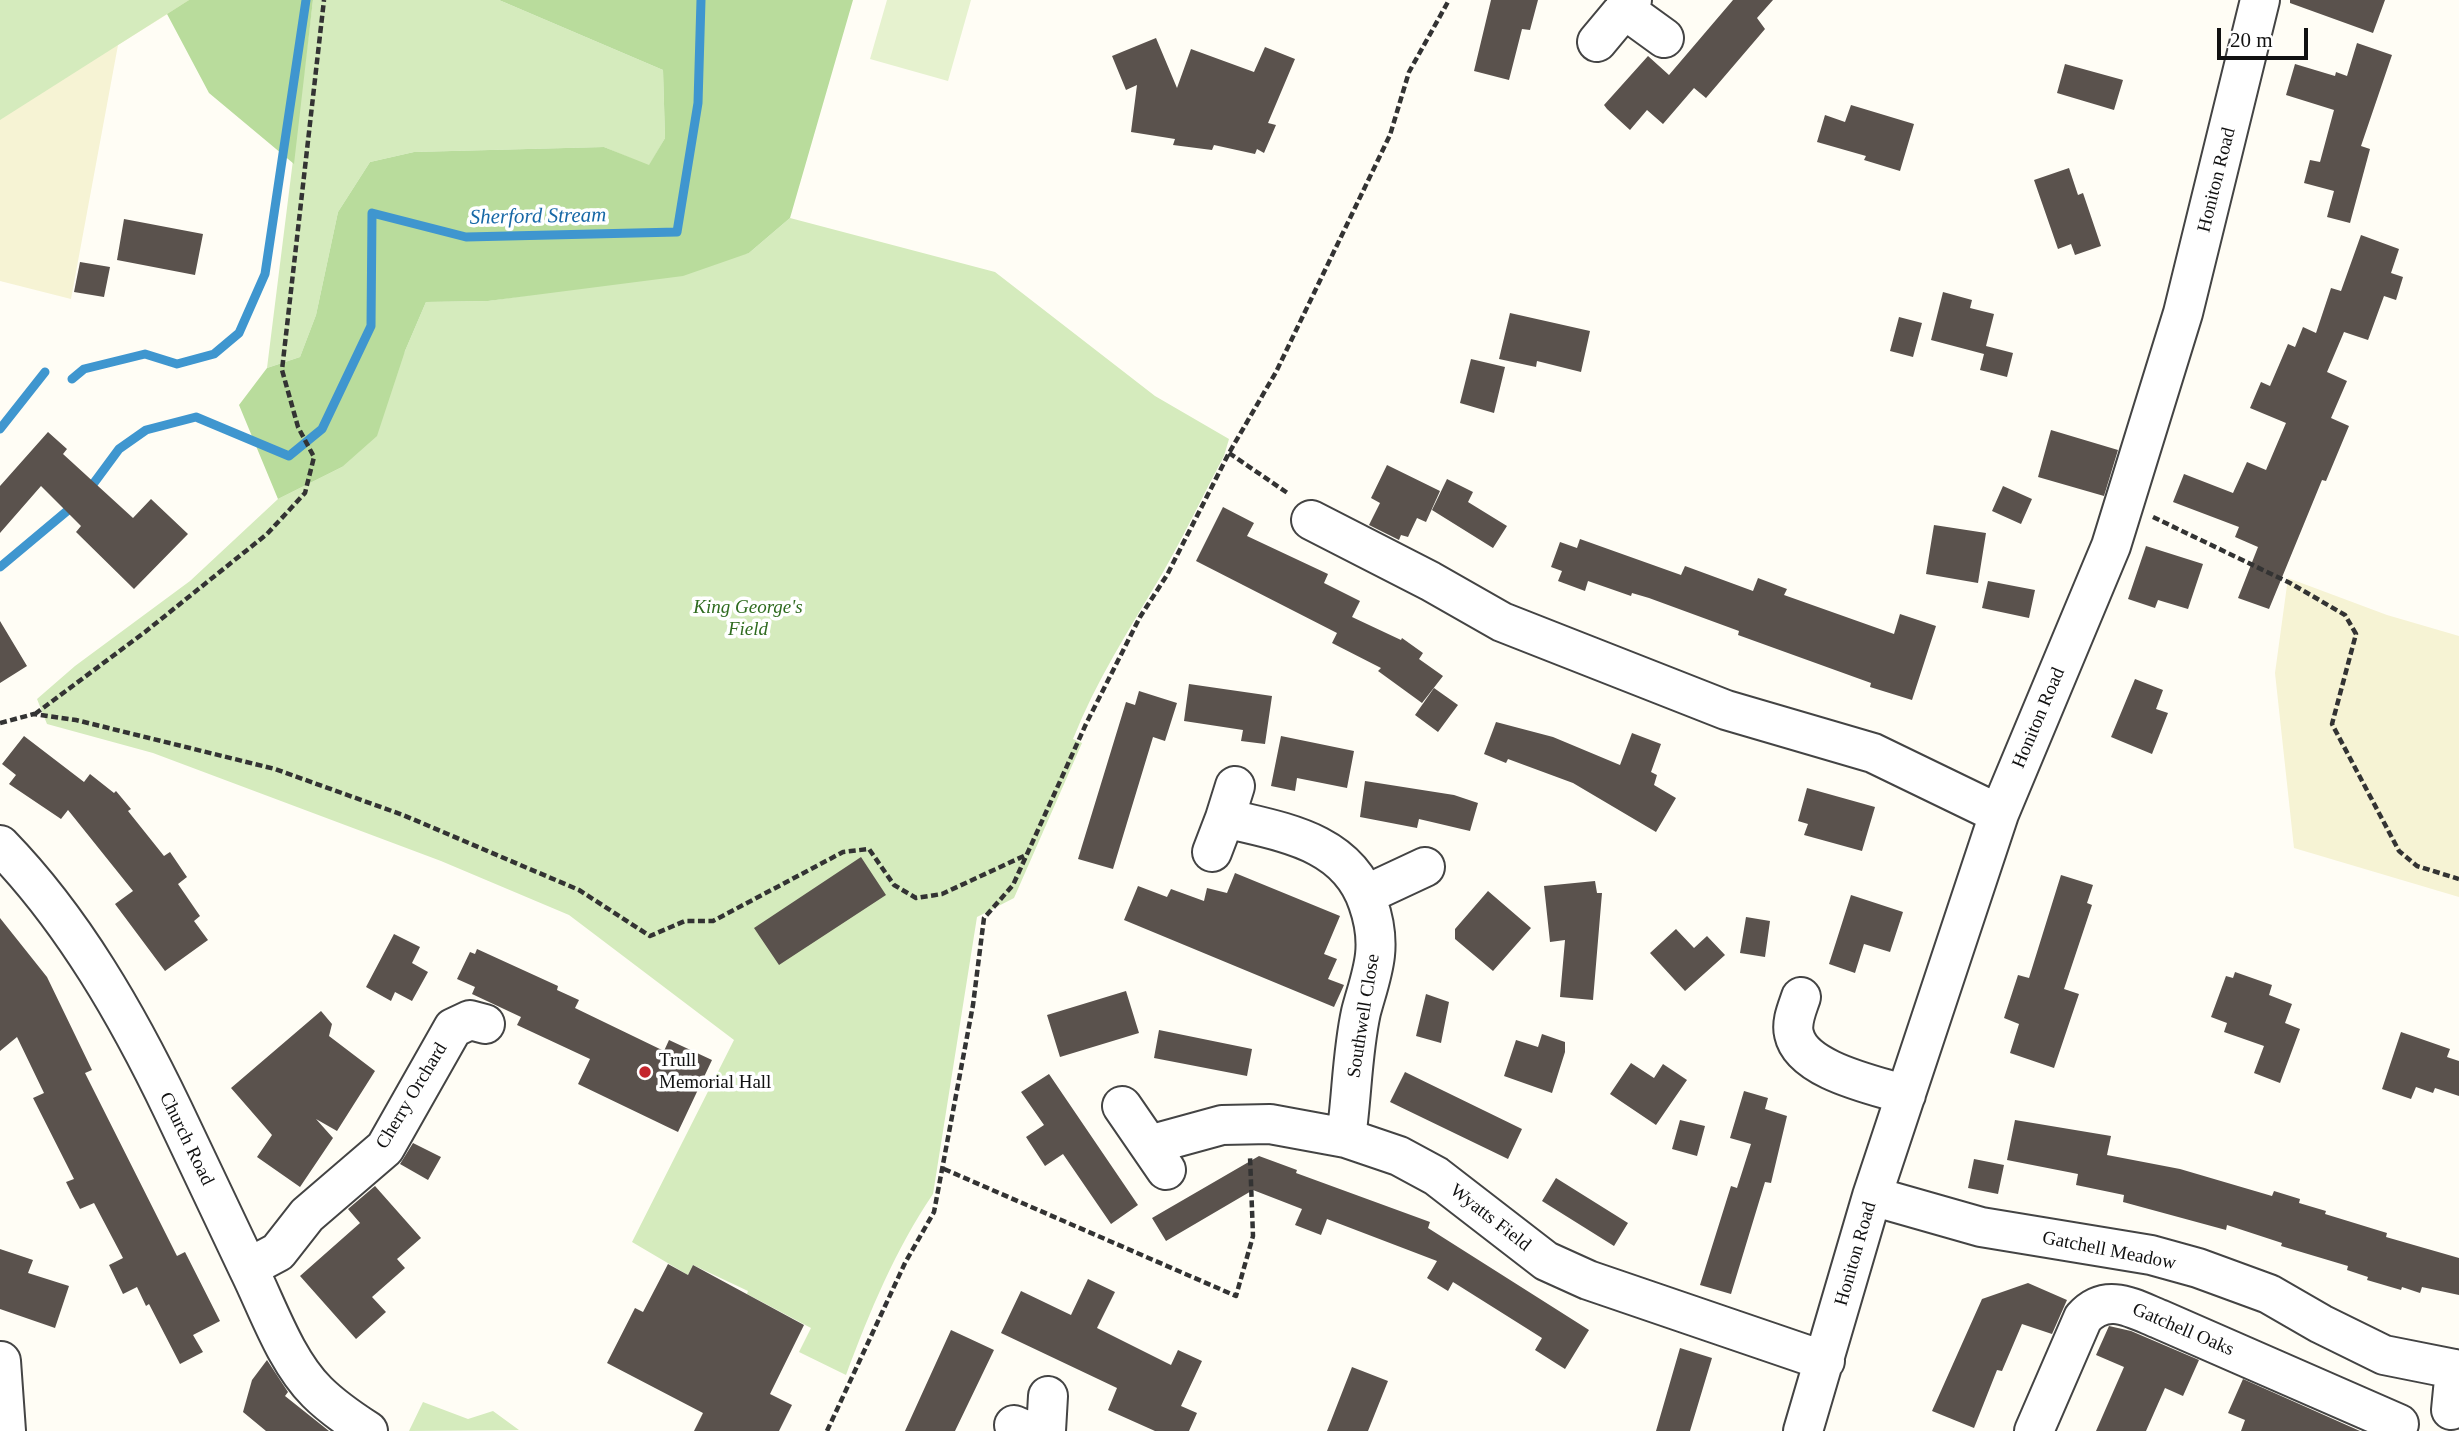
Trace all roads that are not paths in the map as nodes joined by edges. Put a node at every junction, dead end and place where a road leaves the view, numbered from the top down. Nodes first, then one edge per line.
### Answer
1 (2260, 0) edge
2 (1628, 5) edge
3 (1664, 38) dead end
4 (1597, 42) dead end
5 (1311, 520) road end
6 (1999, 814) junction
7 (1224, 819) dead end
8 (0, 845) edge
9 (1425, 867) dead end
10 (1366, 895) junction
11 (1787, 1011) dead end
12 (485, 1024) dead end
13 (1906, 1095) junction
14 (1122, 1106) dead end
15 (1346, 1138) junction
16 (1872, 1196) junction
17 (248, 1268) junction
18 (1, 1361) edge
19 (1825, 1361) junction
20 (2457, 1370) edge
21 (2451, 1410) dead end
22 (2399, 1424) dead end
23 (365, 1430) edge
24 (6, 1431) edge
25 (1803, 1431) edge
26 (2034, 1431) edge

1 - 6 street, Honiton Road
2 - 3 street
2 - 4 street
5 - 6 street
6 - 13 street, Honiton Road
7 - 10 street, Southwell Close
8 - 17 street, Church Road
9 - 10 street
10 - 15 street, Southwell Close
11 - 13 street
12 - 17 street, Cherry Orchard
13 - 16 street, Honiton Road
14 - 15 street, Wyatts Field
15 - 19 street, Wyatts Field
16 - 19 street, Honiton Road
16 - 20 street, Gatchell Meadow
17 - 23 street, Church Road
18 - 24 street
19 - 25 street, Honiton Road
20 - 21 street, Gatchell Meadow
22 - 26 street, Gatchell Oaks

